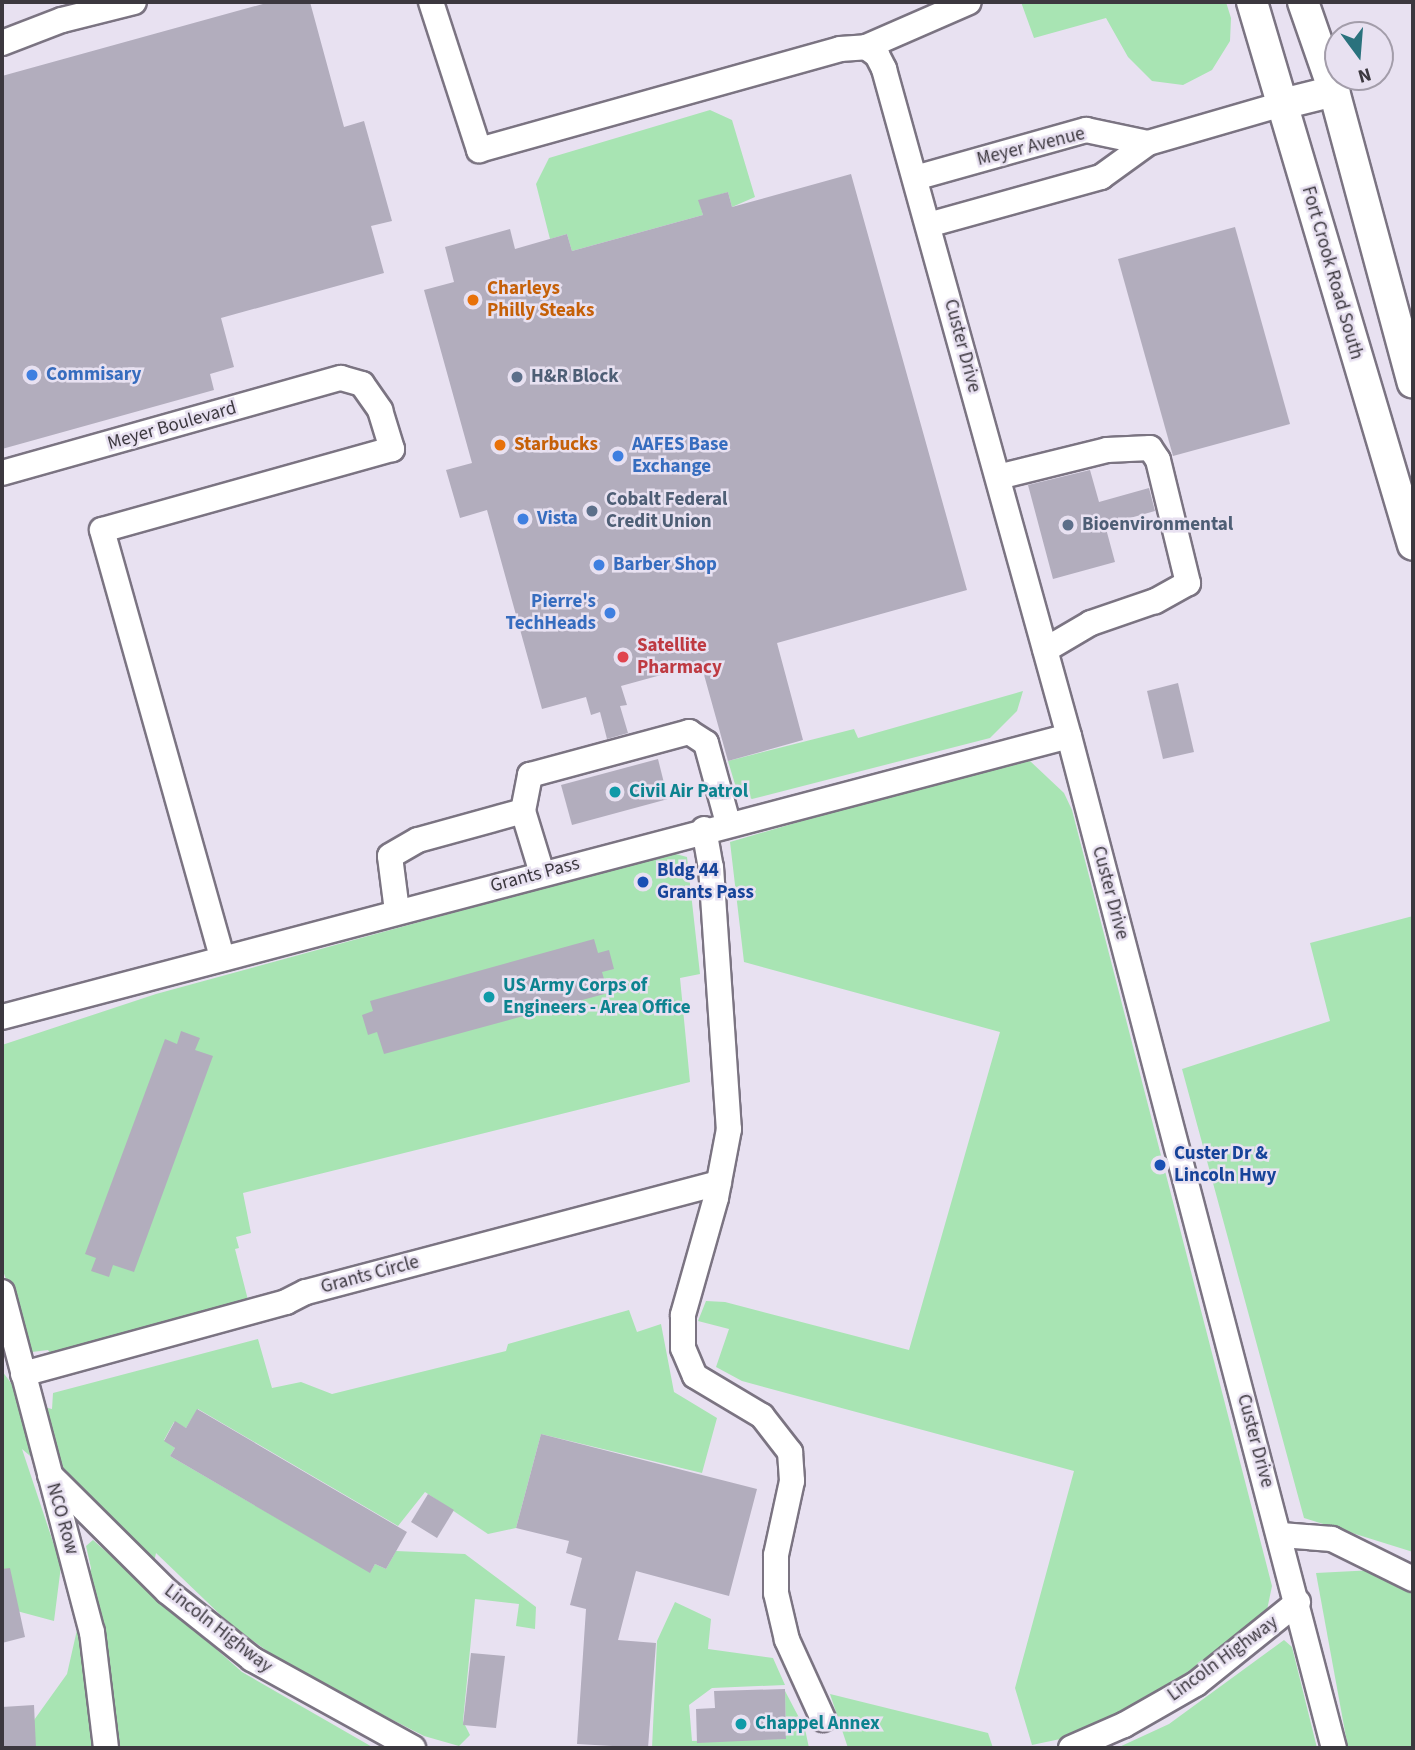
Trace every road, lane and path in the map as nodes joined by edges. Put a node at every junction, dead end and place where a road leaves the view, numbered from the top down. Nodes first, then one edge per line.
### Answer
1 (134, 2) edge
2 (431, 2) edge
3 (969, 2) edge
4 (1252, 2) edge
5 (1303, 2) edge
6 (1315, 2) edge
7 (2, 43) edge
8 (1324, 44) edge
9 (866, 47) junction
10 (1324, 62) edge
11 (1334, 91) joint
12 (1282, 104) junction
13 (1148, 143) junction
14 (915, 178) junction
15 (928, 225) junction
16 (1413, 383) edge
17 (2, 473) edge
18 (998, 477) junction
19 (1412, 531) edge
20 (1045, 650) junction
21 (1069, 736) junction
22 (523, 811) junction
23 (728, 823) junction
24 (704, 829) junction
25 (542, 873) junction
26 (397, 911) junction
27 (222, 958) junction
28 (2, 1017) edge
29 (719, 1183) junction
30 (2, 1292) edge
31 (23, 1374) junction
32 (50, 1474) junction
33 (1281, 1535) junction
34 (1413, 1579) edge
35 (1298, 1602) junction
36 (823, 1719) dead end
37 (106, 1748) edge
38 (413, 1748) edge
39 (1071, 1748) edge
40 (1334, 1748) edge

1 - 7 street
2 - 9 street
3 - 9 street
4 - 12 main road, Fort Crook Road South
5 - 10 main road
6 - 8 main road
9 - 14 street, Custer Drive
11 - 12 main road
11 - 16 main road
12 - 13 street, Meyer Avenue
12 - 19 main road, Fort Crook Road South
13 - 14 street, Meyer Avenue
13 - 15 street, Meyer Avenue
14 - 15 street, Custer Drive
15 - 18 street, Custer Drive
17 - 27 street, Meyer Boulevard
18 - 20 street, Custer Drive
18 - 20 street
20 - 21 street, Custer Drive
21 - 23 street, Grants Pass
21 - 33 street, Custer Drive
22 - 23 street
22 - 25 street
22 - 26 street
23 - 24 street, Grants Pass
24 - 25 street, Grants Pass
24 - 29 street
25 - 26 street, Grants Pass
26 - 27 street, Grants Pass
27 - 28 street, Grants Pass
29 - 31 street, Grants Circle
29 - 36 street
30 - 31 street, NCO Row
31 - 32 street, NCO Row
32 - 37 street, NCO Row
32 - 38 street, Lincoln Highway
33 - 34 street
33 - 35 street, Custer Drive
35 - 39 street, Lincoln Highway
35 - 40 street, Custer Drive

